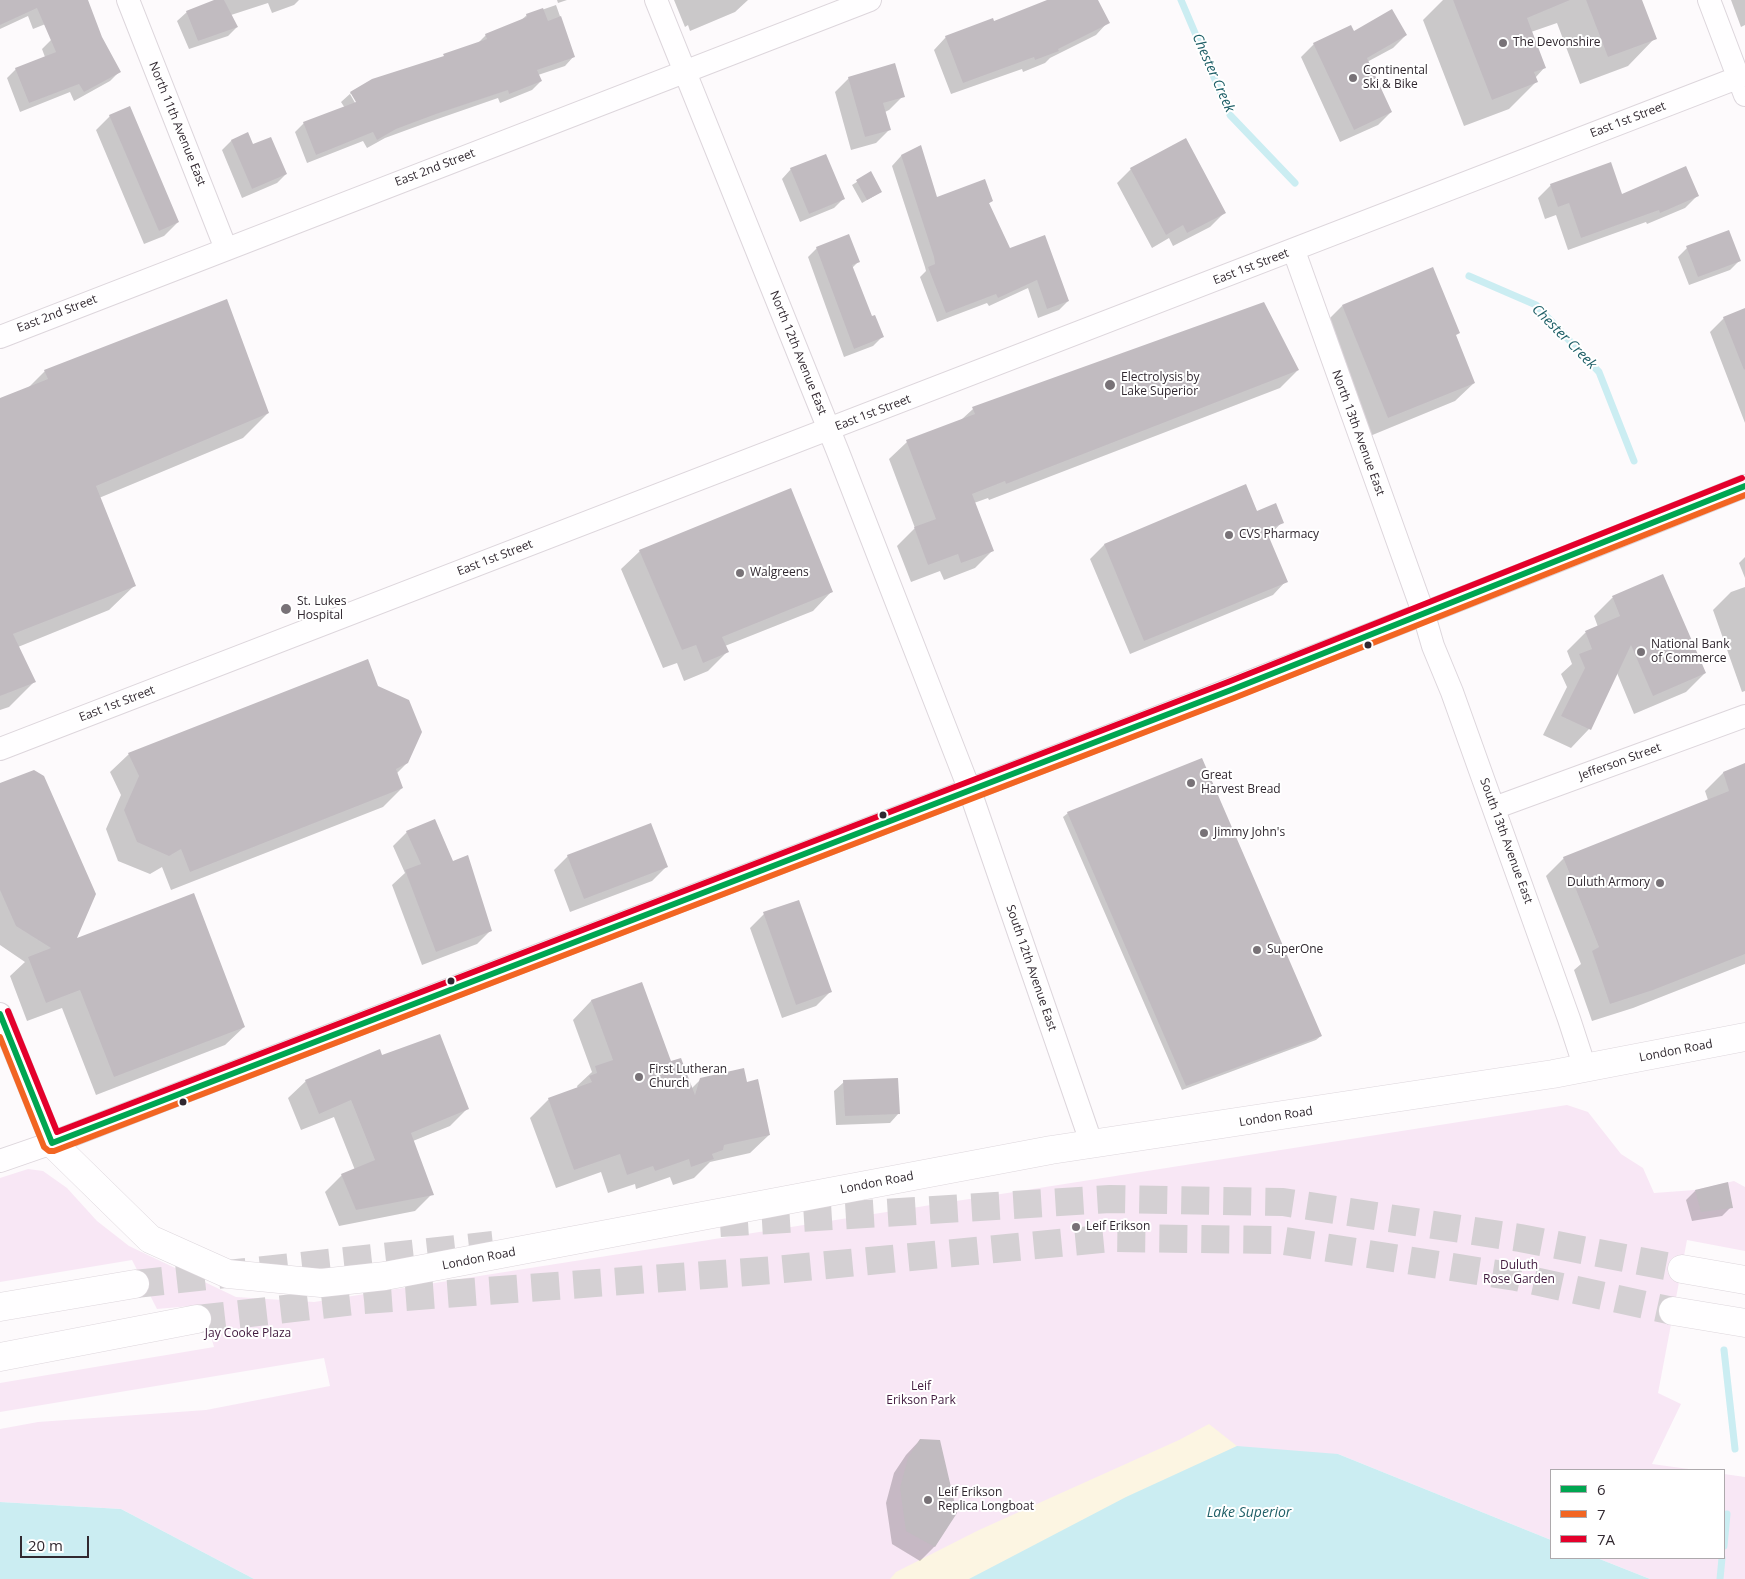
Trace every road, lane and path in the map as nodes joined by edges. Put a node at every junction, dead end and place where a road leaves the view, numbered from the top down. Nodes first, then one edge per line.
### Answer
1 (128, 0) edge
2 (656, 0) edge
3 (870, 0) edge
4 (1710, 0) edge
5 (684, 72) junction
6 (1743, 82) edge
7 (226, 249) junction
8 (1294, 251) junction
9 (0, 337) edge
10 (830, 430) junction
11 (1745, 486) edge
12 (1424, 615) junction
13 (1745, 716) edge
14 (0, 749) edge
15 (970, 791) junction
16 (1494, 808) junction
17 (0, 1014) edge
18 (1745, 1037) edge
19 (1584, 1068) junction
20 (52, 1143) junction
21 (1092, 1145) junction
22 (0, 1161) edge
23 (1682, 1269) tunnel mouth
24 (1745, 1280) edge
25 (135, 1284) tunnel mouth
26 (0, 1306) edge
27 (1673, 1311) tunnel mouth
28 (197, 1320) tunnel mouth
29 (1745, 1323) edge
30 (0, 1357) edge

1 - 7 street, North 11th Avenue East
2 - 5 street, North 12th Avenue East
3 - 5 street, East 2nd Street
4 - 6 street
5 - 7 street, East 2nd Street
5 - 10 street, North 12th Avenue East
6 - 8 street, East 1st Street
7 - 9 street, East 2nd Street
8 - 10 street, East 1st Street
8 - 12 street, North 13th Avenue East
10 - 14 street, East 1st Street
10 - 15 street, North 12th Avenue East
11 - 12 street
12 - 15 street
12 - 16 street, South 13th Avenue East
13 - 16 street, Jefferson Street
15 - 20 street
15 - 21 street, South 12th Avenue East
16 - 19 street, South 13th Avenue East
17 - 20 street
18 - 19 main road, London Road
19 - 21 main road, London Road
20 - 21 main road, London Road
20 - 22 street
23 - 24 main road
25 - 26 main road
27 - 29 main road
28 - 30 main road

